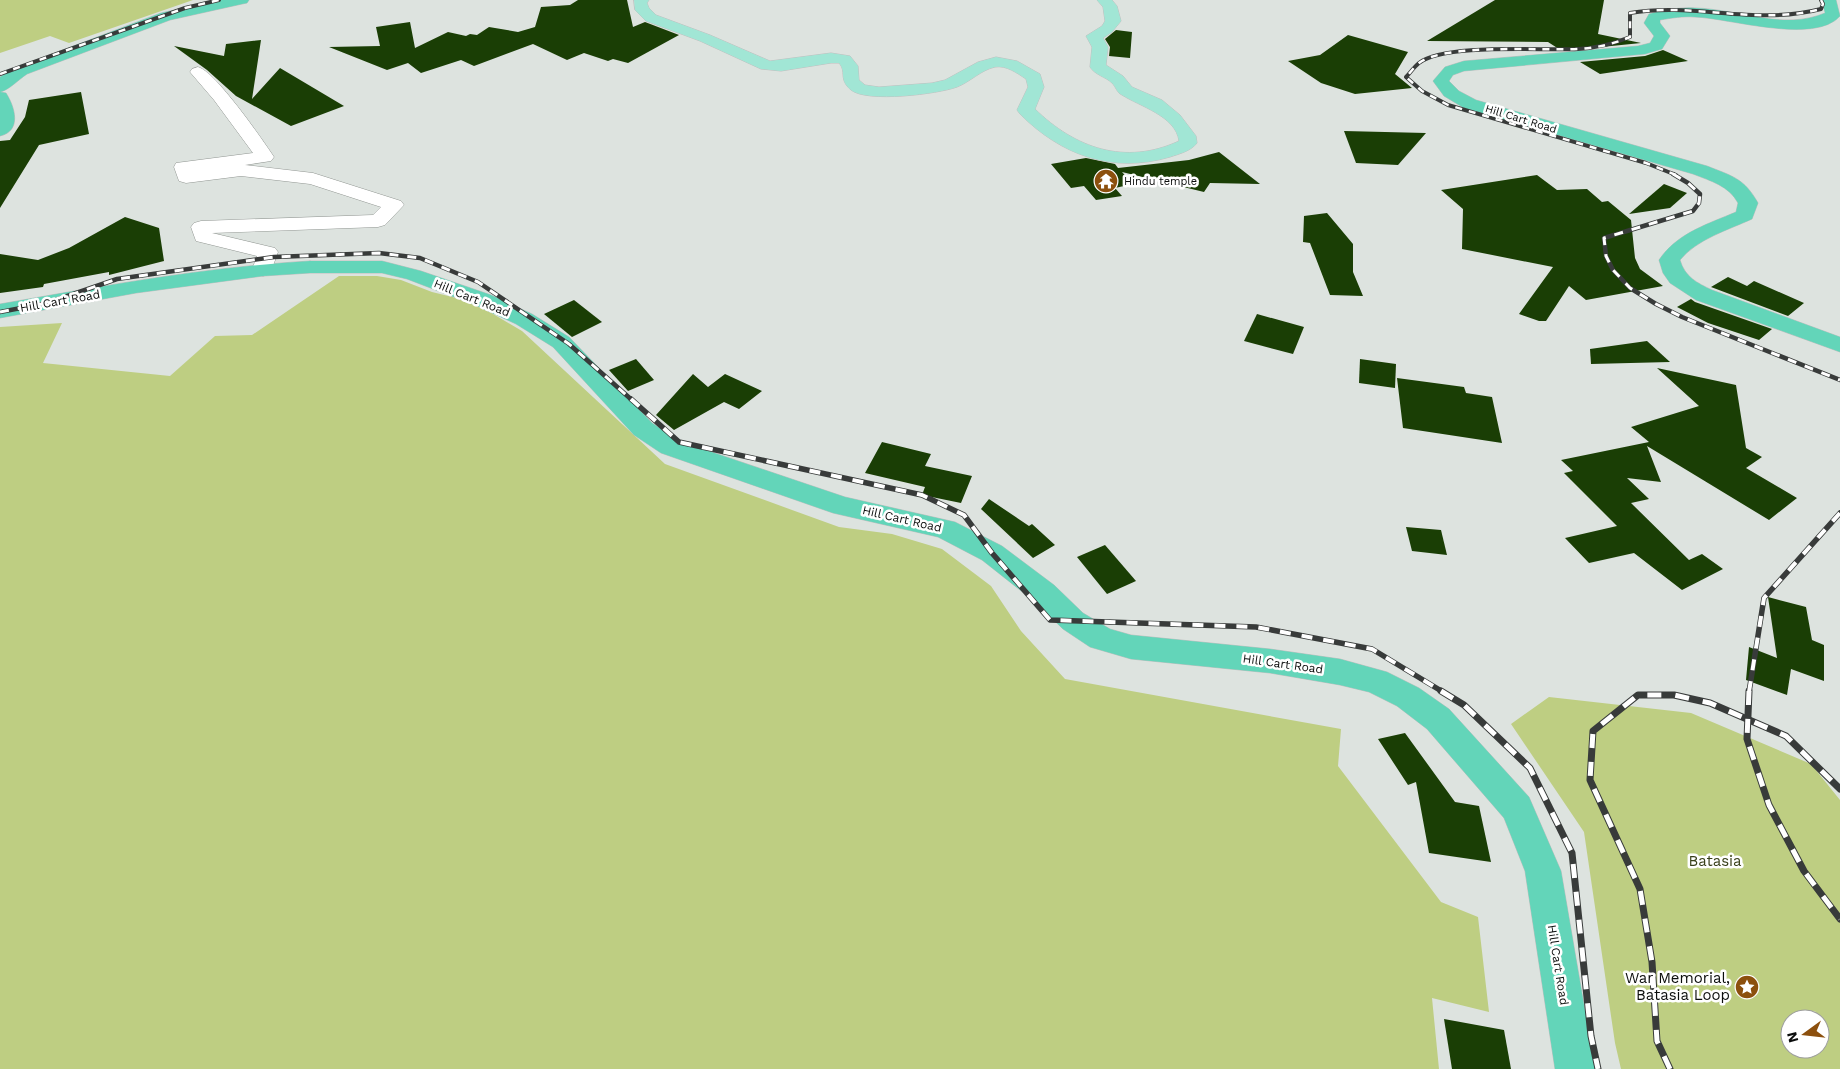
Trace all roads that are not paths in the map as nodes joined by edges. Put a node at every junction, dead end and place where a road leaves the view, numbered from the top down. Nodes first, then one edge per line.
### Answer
1 (242, 0) edge
2 (642, 0) edge
3 (1104, 0) edge
4 (1829, 0) edge
5 (198, 72) dead end
6 (0, 87) edge
7 (0, 97) edge
8 (0, 131) edge
9 (263, 270) junction
10 (0, 311) edge
11 (1840, 345) edge
12 (1575, 1069) edge

1 - 6 highway
2 - 3 main road
4 - 11 highway, Hill Cart Road
5 - 9 street
7 - 8 highway
9 - 10 highway, Hill Cart Road
9 - 12 highway, Hill Cart Road

